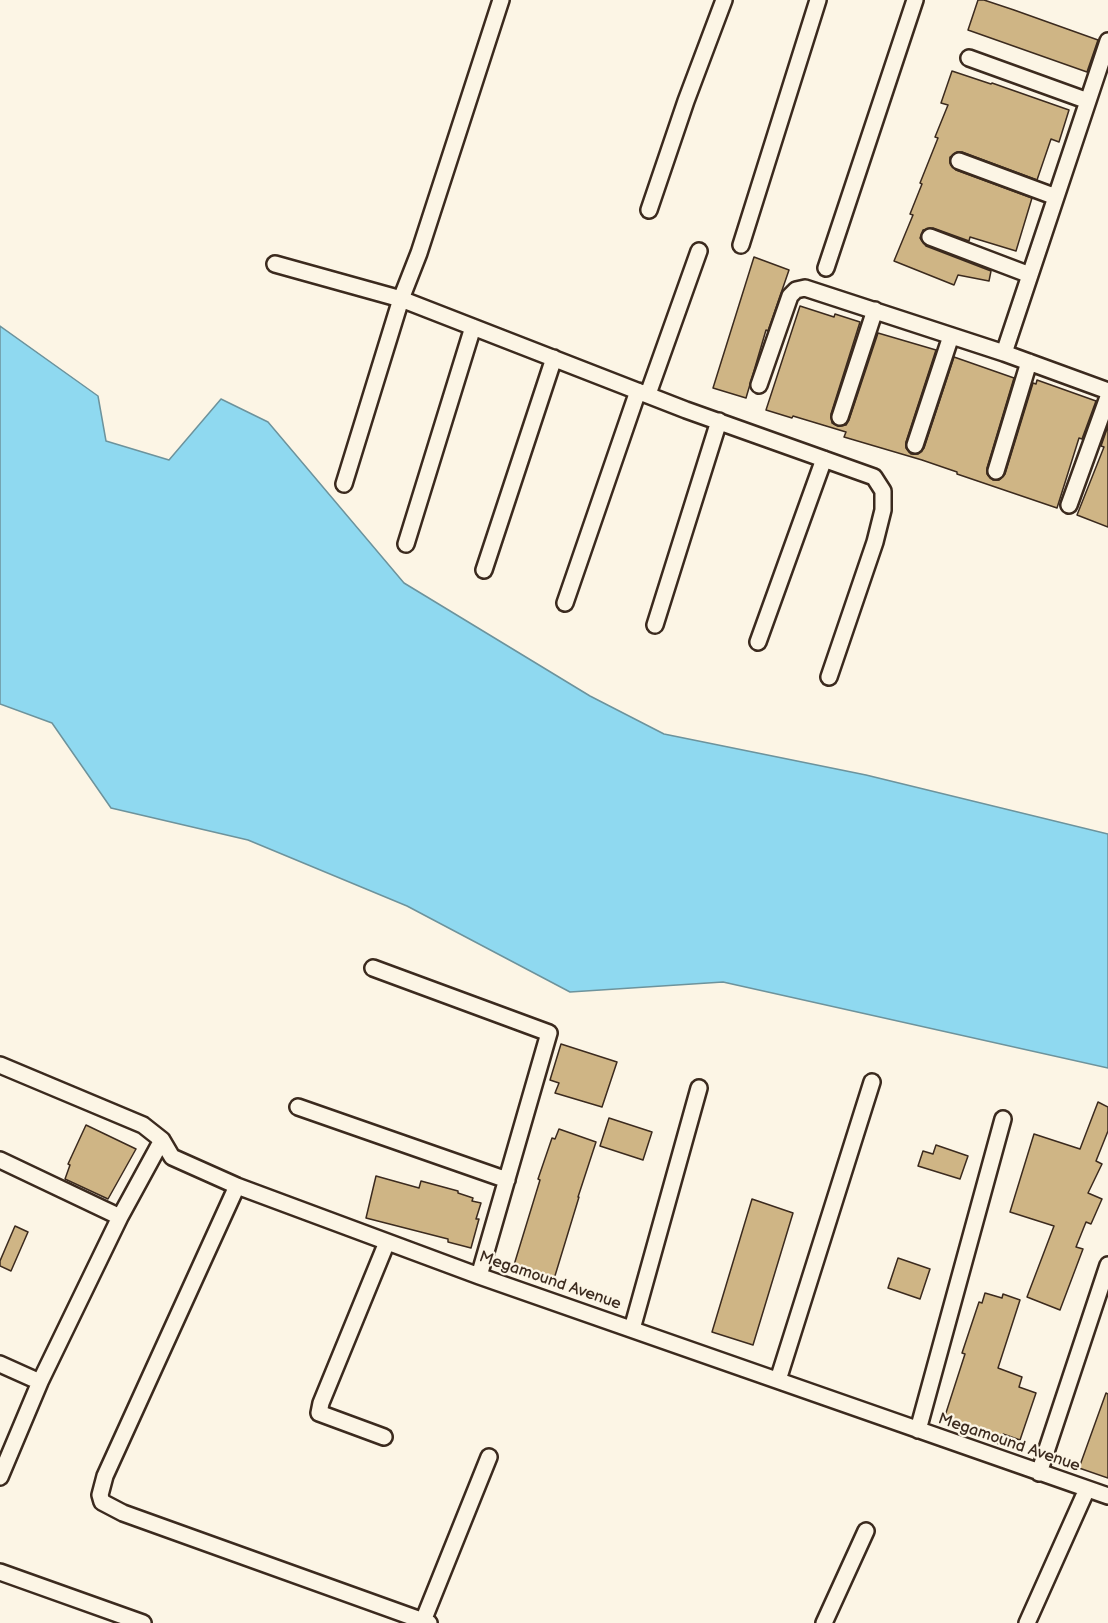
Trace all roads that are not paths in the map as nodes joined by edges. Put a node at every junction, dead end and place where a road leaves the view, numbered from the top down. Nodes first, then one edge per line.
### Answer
1 (501, 0) edge
2 (724, 0) edge
3 (818, 0) edge
4 (915, 0) edge
5 (1108, 41) edge
6 (969, 58) dead end
7 (1088, 101) junction
8 (959, 161) dead end
9 (1056, 197) junction
10 (649, 210) dead end
11 (930, 237) dead end
12 (741, 245) dead end
13 (699, 251) dead end
14 (275, 264) dead end
15 (826, 268) dead end
16 (1030, 275) junction
17 (402, 299) junction
18 (875, 310) junction
19 (473, 327) junction
20 (951, 336) junction
21 (1004, 353) junction
22 (554, 358) junction
23 (1029, 362) junction
24 (759, 385) dead end
25 (1108, 391) edge
26 (643, 393) junction
27 (1108, 398) edge
28 (840, 417) dead end
29 (719, 421) junction
30 (915, 445) dead end
31 (824, 459) junction
32 (996, 471) dead end
33 (344, 484) dead end
34 (1069, 505) dead end
35 (406, 544) dead end
36 (484, 570) dead end
37 (565, 603) dead end
38 (656, 625) dead end
39 (758, 642) dead end
40 (829, 677) dead end
41 (373, 968) dead end
42 (0, 1065) edge
43 (872, 1083) dead end
44 (699, 1088) dead end
45 (298, 1107) dead end
46 (1003, 1119) dead end
47 (162, 1140) junction
48 (0, 1160) edge
49 (507, 1180) junction
50 (237, 1186) junction
51 (120, 1217) junction
52 (387, 1242) junction
53 (1108, 1265) edge
54 (479, 1276) junction
55 (632, 1329) junction
56 (0, 1364) edge
57 (778, 1380) junction
58 (40, 1382) junction
59 (918, 1430) junction
60 (384, 1437) dead end
61 (489, 1457) dead end
62 (1039, 1473) junction
63 (0, 1477) edge
64 (1087, 1489) junction
65 (1108, 1496) edge
66 (866, 1531) dead end
67 (0, 1572) edge
68 (426, 1622) edge
69 (143, 1623) edge
70 (825, 1623) edge
71 (1027, 1623) edge

1 - 17 street
2 - 10 street
3 - 12 street
4 - 15 street
5 - 7 street
6 - 7 street
7 - 9 street
8 - 9 street
9 - 16 street
11 - 16 street
13 - 26 street
14 - 17 street
16 - 21 street
17 - 19 street
17 - 33 street
18 - 20 street
18 - 24 street
18 - 28 street
19 - 22 street
19 - 35 street
20 - 21 street
20 - 30 street
21 - 23 street
22 - 26 street
22 - 36 street
23 - 25 street
23 - 32 street
26 - 29 street
26 - 37 street
27 - 34 street
29 - 31 street
29 - 38 street
31 - 39 street
31 - 40 street
41 - 49 street
42 - 47 street, Megamound Avenue
43 - 57 street
44 - 55 street
45 - 49 street
46 - 59 street
47 - 50 street, Megamound Avenue
47 - 51 street
48 - 51 street
49 - 54 street
50 - 52 street, Megamound Avenue
50 - 68 street
51 - 58 street
52 - 54 street, Megamound Avenue
52 - 60 street
53 - 62 street
54 - 55 street, Megamound Avenue
55 - 57 street, Megamound Avenue
56 - 58 street
57 - 59 street, Megamound Avenue
58 - 63 street
59 - 62 street, Megamound Avenue
61 - 68 street
62 - 64 street, Megamound Avenue
64 - 65 street, Megamound Avenue
64 - 71 street
66 - 70 street
67 - 69 street

